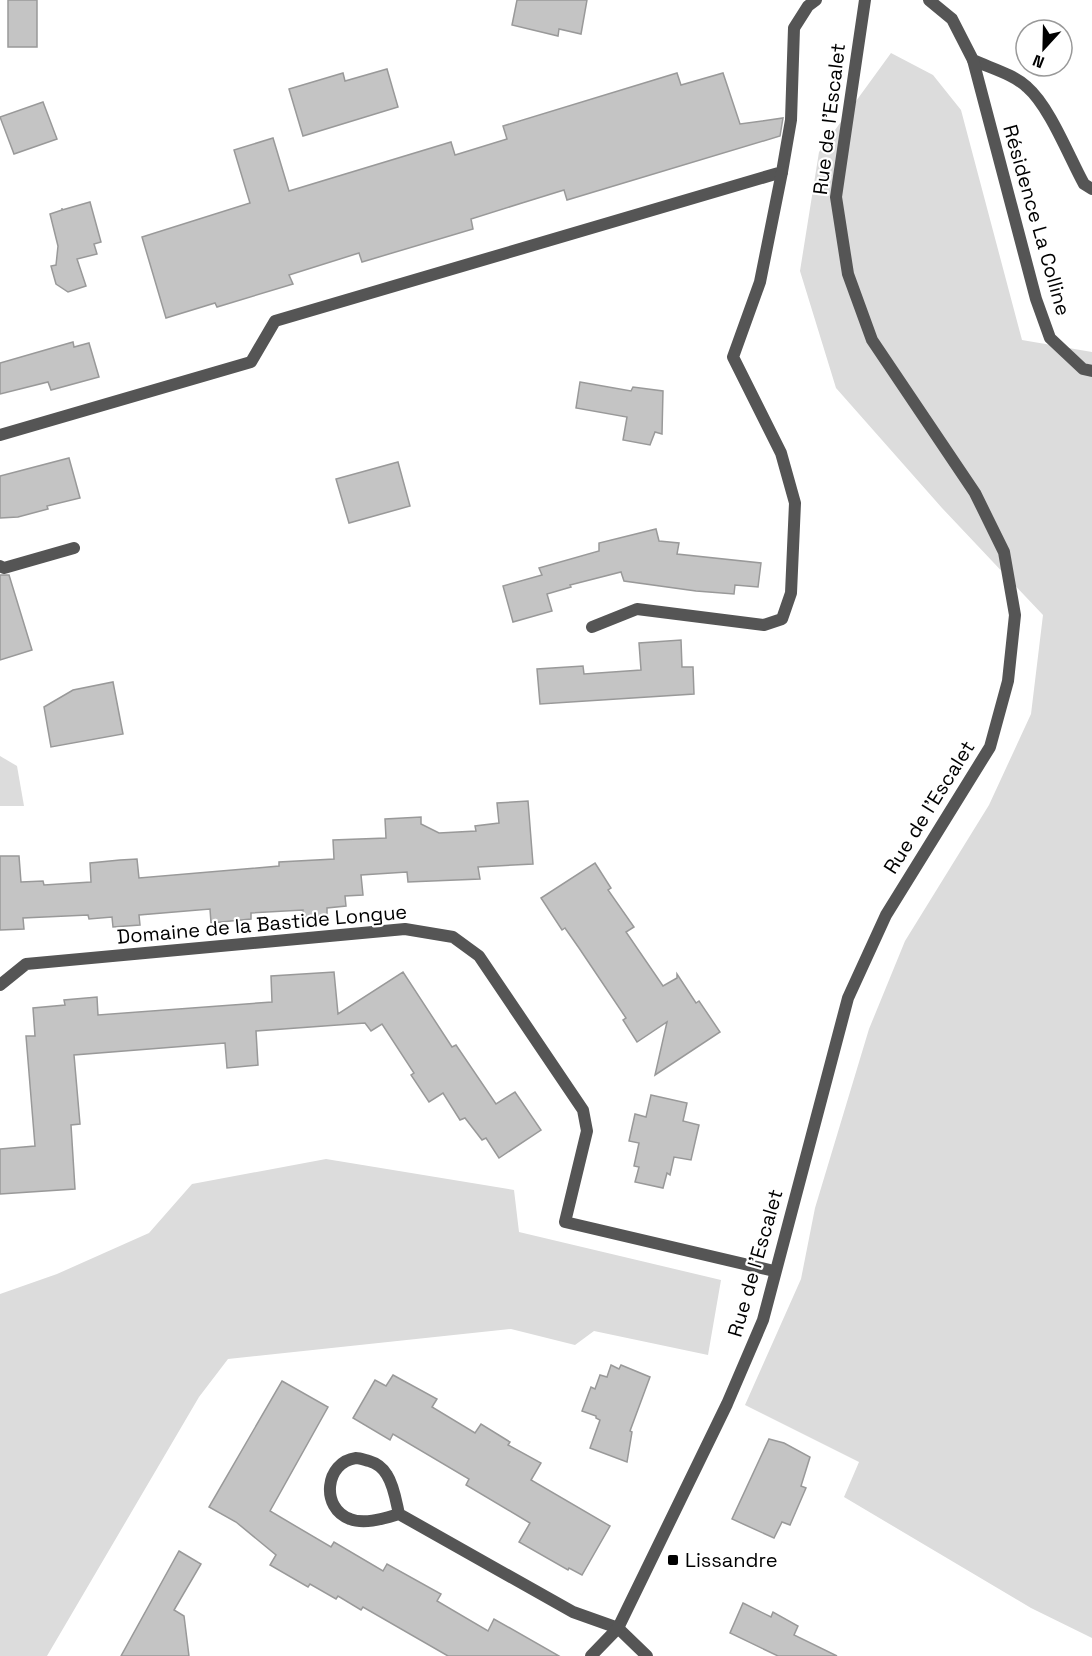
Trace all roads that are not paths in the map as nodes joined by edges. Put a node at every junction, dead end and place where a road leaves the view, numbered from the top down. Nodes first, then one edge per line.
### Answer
1 (816, 0) edge
2 (865, 0) edge
3 (929, 0) edge
4 (973, 60) junction
5 (782, 172) junction
6 (1092, 189) edge
7 (1092, 371) edge
8 (0, 435) edge
9 (74, 548) dead end
10 (0, 566) edge
11 (592, 627) dead end
12 (0, 985) edge
13 (774, 1271) junction
14 (399, 1514) junction
15 (618, 1628) junction
16 (591, 1656) edge
17 (647, 1656) edge

1 - 5 street
2 - 13 street, Rue de l'Escalet
3 - 4 street, Résidence La Colline
4 - 6 street
4 - 7 street, Résidence La Colline
5 - 8 street
5 - 11 street
9 - 10 street
12 - 13 street, Domaine de la Bastide Longue
13 - 15 street, Rue de l'Escalet
14 - 14 street
14 - 15 street
15 - 16 street, Rue de l'Escalet
15 - 17 street

